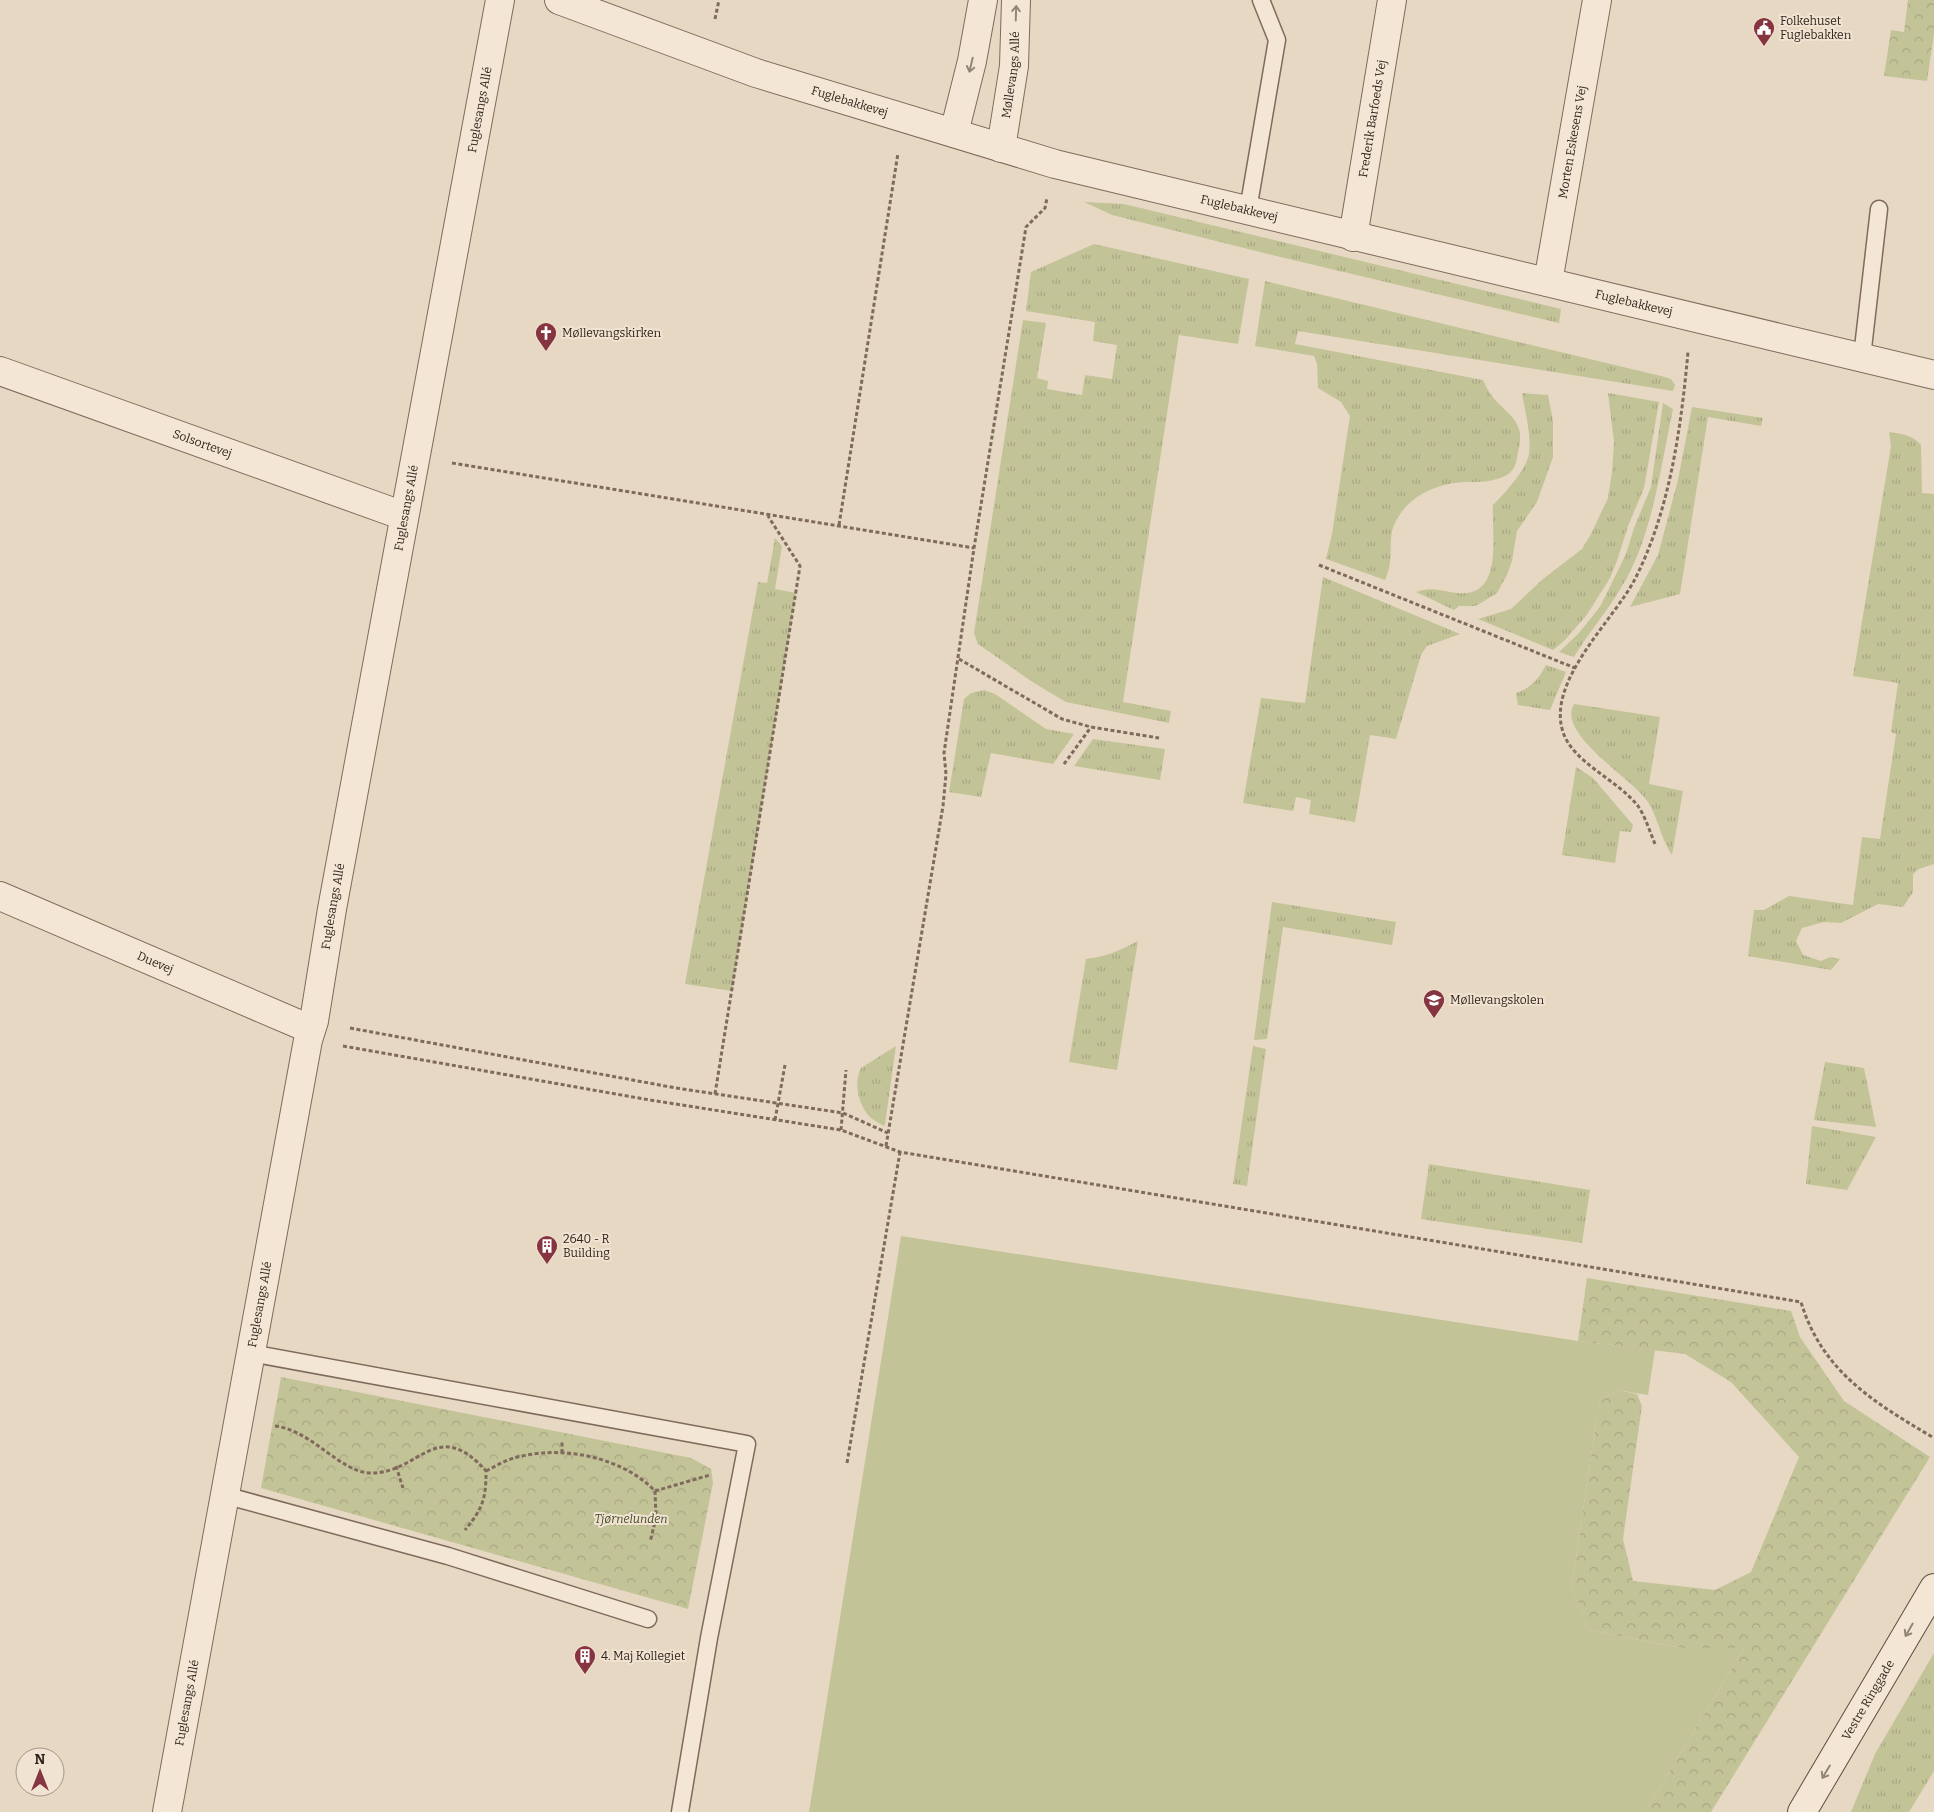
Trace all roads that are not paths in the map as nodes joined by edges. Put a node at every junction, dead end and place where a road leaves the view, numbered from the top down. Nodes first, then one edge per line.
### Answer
1 (500, 0) edge
2 (559, 0) edge
3 (982, 0) edge
4 (1016, 0) edge
5 (1261, 0) edge
6 (1392, 0) edge
7 (1597, 0) edge
8 (954, 133) junction
9 (1002, 148) junction
10 (1879, 209) dead end
11 (1248, 210) junction
12 (1353, 237) junction
13 (1548, 282) junction
14 (1862, 357) junction
15 (0, 371) edge
16 (1934, 375) edge
17 (404, 516) junction
18 (0, 896) edge
19 (311, 1030) junction
20 (250, 1352) junction
21 (224, 1495) junction
22 (1934, 1588) edge
23 (648, 1618) dead end
24 (167, 1812) edge
25 (680, 1812) edge
26 (1802, 1812) edge

1 - 17 street, Fuglesangs Allé
2 - 8 street, Fuglebakkevej
3 -> 8 street
9 -> 4 street, Møllevangs Allé
5 - 11 lane
6 - 12 street, Frederik Barfoeds Vej
7 - 13 street, Morten Eskesens Vej
8 - 9 street, Fuglebakkevej
9 - 11 street, Fuglebakkevej
10 - 14 lane
11 - 12 street, Fuglebakkevej
12 - 13 street, Fuglebakkevej
13 - 14 street, Fuglebakkevej
14 - 16 street, Fuglebakkevej
15 - 17 street, Solsortevej
17 - 19 street, Fuglesangs Allé
18 - 19 street, Duevej
19 - 20 street, Fuglesangs Allé
20 - 21 street, Fuglesangs Allé
20 - 25 lane
21 - 23 lane
21 - 24 street, Fuglesangs Allé
22 -> 26 street, Vestre Ringgade

